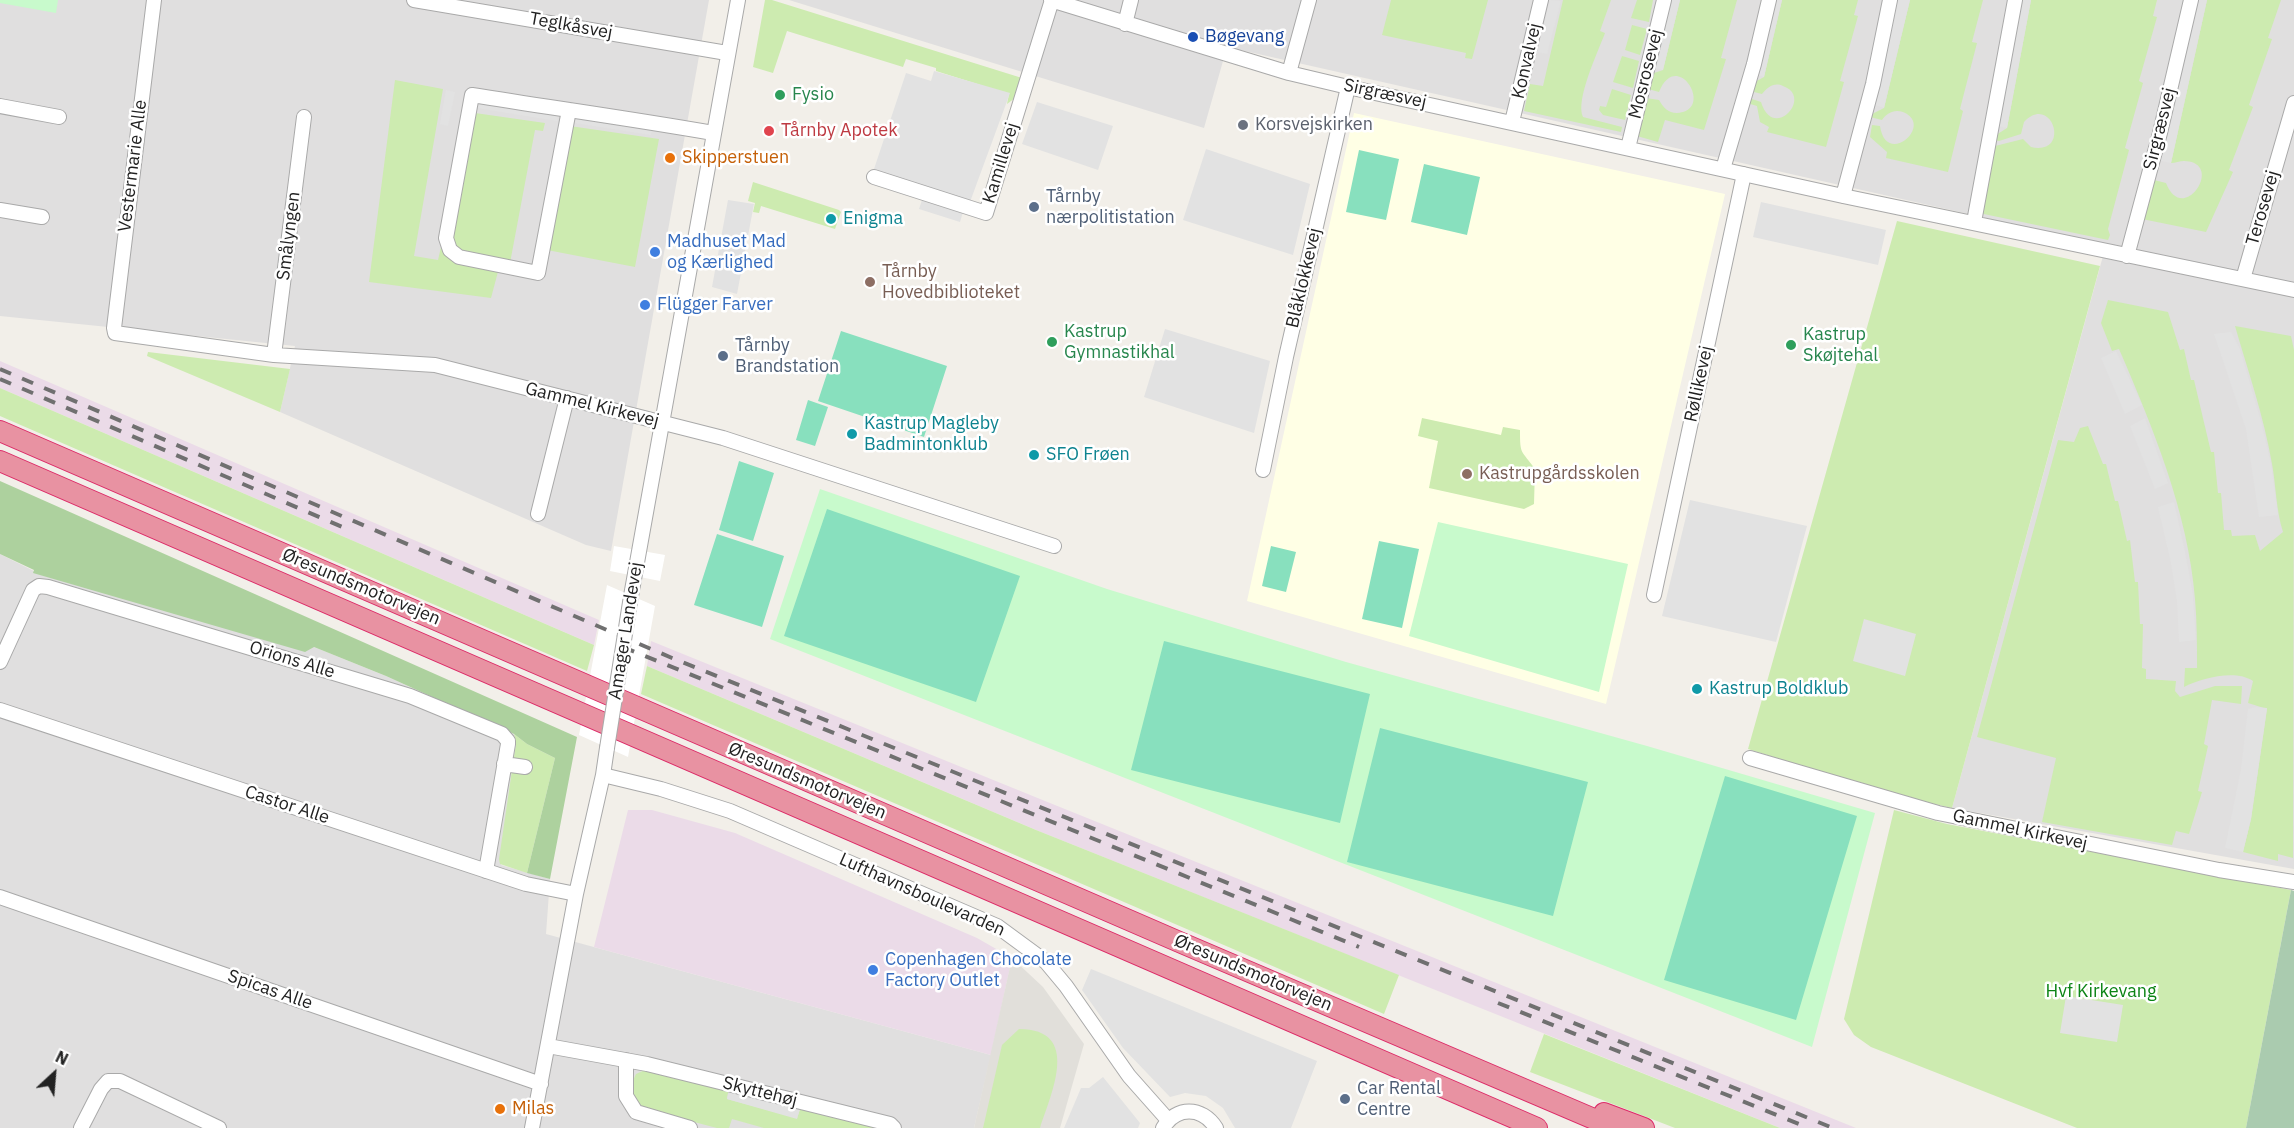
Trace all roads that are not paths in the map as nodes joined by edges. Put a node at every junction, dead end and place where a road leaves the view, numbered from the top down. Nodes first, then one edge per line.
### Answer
1 (154, 0) edge
2 (414, 0) edge
3 (738, 0) edge
4 (1052, 0) edge
5 (1131, 0) edge
6 (1309, 0) edge
7 (1541, 0) edge
8 (1664, 0) edge
9 (1769, 0) edge
10 (1890, 0) edge
11 (2014, 0) edge
12 (2191, 0) edge
13 (1125, 24) junction
14 (728, 53) junction
15 (1289, 73) junction
16 (1348, 87) junction
17 (0, 106) edge
18 (2294, 106) edge
19 (569, 110) junction
20 (59, 117) dead end
21 (304, 117) dead end
22 (1512, 122) junction
23 (713, 133) junction
24 (1628, 148) junction
25 (1723, 169) junction
26 (1744, 174) junction
27 (874, 177) dead end
28 (1844, 196) junction
29 (0, 210) edge
30 (42, 217) dead end
31 (1974, 222) junction
32 (2127, 256) junction
33 (2243, 279) junction
34 (2294, 290) edge
35 (115, 333) joint
36 (274, 355) junction
37 (567, 398) junction
38 (662, 423) junction
39 (0, 431) edge
40 (0, 461) edge
41 (1263, 470) dead end
42 (538, 514) dead end
43 (1054, 546) dead end
44 (1654, 595) dead end
45 (0, 662) edge
46 (0, 711) edge
47 (1750, 758) dead end
48 (504, 764) junction
49 (525, 767) dead end
50 (603, 775) junction
51 (486, 871) junction
52 (2294, 882) edge
53 (576, 894) junction
54 (0, 897) edge
55 (548, 1046) junction
56 (626, 1060) junction
57 (1505, 1080) junction
58 (541, 1084) junction
59 (1165, 1124) edge
60 (81, 1128) edge
61 (219, 1128) edge
62 (532, 1128) edge
63 (690, 1128) edge
64 (894, 1128) edge
65 (1216, 1128) edge
66 (1537, 1128) edge
67 (1615, 1128) edge
68 (1644, 1128) edge

1 - 35 street, Vestermarie Alle
2 - 14 street, Teglkåsvej
3 - 14 street, Amager Landevej
4 - 13 street, Sirgræsvej
4 - 27 street, Kamillevej
5 - 13 street
6 - 15 street
7 - 22 street, Konvalvej
8 - 24 street, Mosrosevej
9 - 25 street
10 - 28 street
11 - 31 street
12 - 32 street, Sirgræsvej
13 - 15 street, Sirgræsvej
14 - 23 street, Amager Landevej
15 - 16 street, Sirgræsvej
16 - 22 street, Sirgræsvej
16 - 41 street, Blåklokkevej
17 - 20 street
18 - 33 street, Terosevej
19 - 19 street
19 - 23 street
21 - 36 street, Smålyngen
22 - 24 street, Sirgræsvej
23 - 38 street, Amager Landevej
24 - 25 street, Sirgræsvej
25 - 26 street, Sirgræsvej
26 - 28 street, Sirgræsvej
26 - 44 street, Røllikevej
28 - 31 street, Sirgræsvej
29 - 30 street
31 - 32 street, Sirgræsvej
32 - 33 street, Sirgræsvej
33 - 34 street, Sirgræsvej
35 - 36 street, Gammel Kirkevej
36 - 37 street, Gammel Kirkevej
37 - 38 street, Gammel Kirkevej
37 - 42 street
38 - 43 street, Gammel Kirkevej
38 - 50 street, Amager Landevej, bridge
39 - 57 highway, Øresundsmotorvejen
40 - 66 highway, Øresundsmotorvejen
45 - 48 street, Orions Alle
46 - 51 street, Castor Alle
47 - 52 street, Gammel Kirkevej
48 - 49 street
48 - 51 street, Orions Alle
50 - 53 street, Amager Landevej
50 - 59 street, Lufthavnsboulevarden
51 - 53 street, Castor Alle
53 - 55 street, Amager Landevej
54 - 58 street, Spicas Alle
55 - 56 street, Skyttehøj
55 - 58 street, Amager Landevej
56 - 63 street
56 - 64 street, Skyttehøj
57 - 67 highway, Øresundsmotorvejen
57 - 68 highway
58 - 62 street, Amager Landevej
59 - 65 street
60 - 61 street

